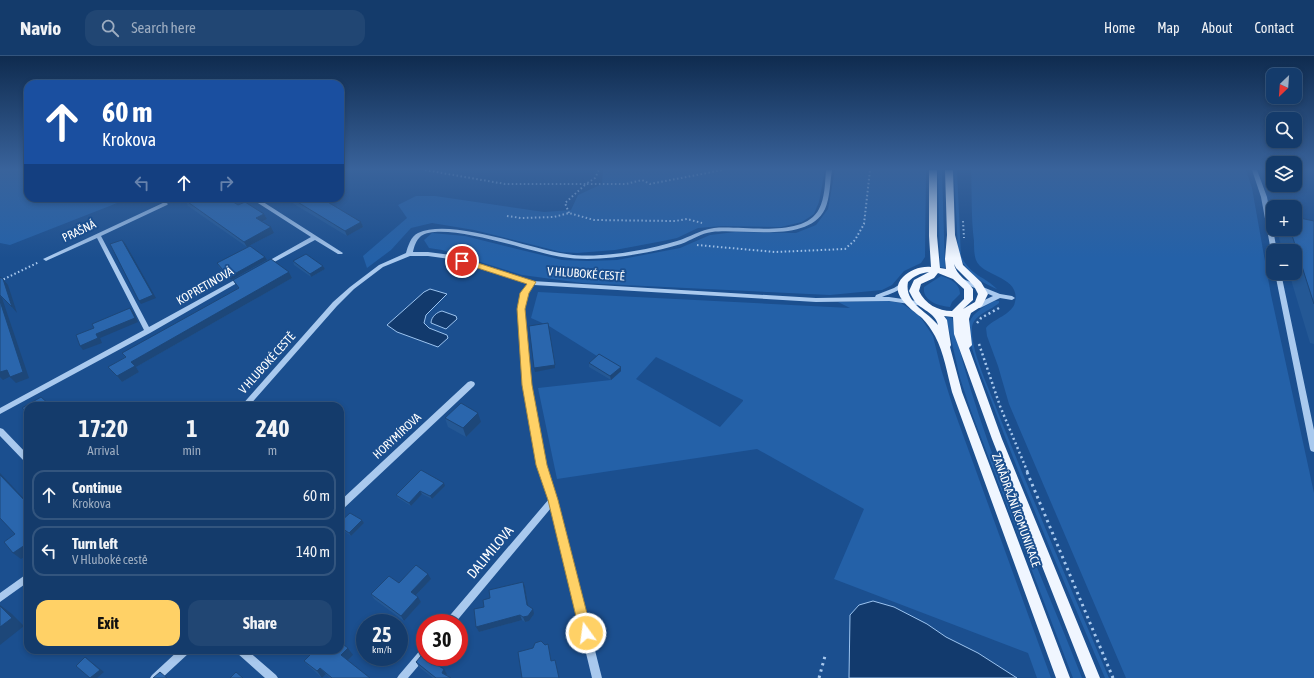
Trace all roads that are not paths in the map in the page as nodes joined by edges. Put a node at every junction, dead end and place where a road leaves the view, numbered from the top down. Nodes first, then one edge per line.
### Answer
1 (824, 199) edge
2 (933, 199) edge
3 (950, 199) edge
4 (1264, 199) edge
5 (259, 202) edge
6 (165, 204) dead end
7 (98, 235) junction
8 (951, 235) junction
9 (933, 236) junction
10 (315, 237) junction
11 (1273, 244) edge
12 (340, 253) dead end
13 (409, 254) junction
14 (46, 259) road end
15 (257, 269) edge
16 (919, 270) junction
17 (935, 270) junction
18 (250, 273) edge
19 (960, 279) junction
20 (1279, 280) edge
21 (532, 282) junction
22 (902, 285) junction
23 (981, 288) junction
24 (1001, 296) junction
25 (872, 298) junction
26 (1012, 298) dead end
27 (907, 301) junction
28 (926, 306) junction
29 (978, 306) junction
30 (962, 314) junction
31 (148, 331) junction
32 (946, 351) junction
33 (471, 384) dead end
34 (249, 402) edge
35 (0, 411) edge
36 (0, 431) edge
37 (1314, 449) edge
38 (24, 456) edge
39 (553, 500) junction
40 (344, 502) edge
41 (24, 580) edge
42 (0, 598) edge
43 (457, 614) edge
44 (182, 654) edge
45 (245, 654) edge
46 (416, 662) edge
47 (156, 678) edge
48 (273, 678) edge
49 (402, 678) edge
50 (597, 678) edge
51 (1063, 678) edge
52 (1093, 678) edge

1 - 13 street
2 - 9 main road
3 - 8 main road
4 - 11 street
5 - 10 street
6 - 7 street, PRAŠNÁ
7 - 14 street, PRAŠNÁ
7 - 31 street
8 - 19 main road
8 - 23 main road
9 - 16 main road
9 - 17 main road
10 - 12 street
10 - 15 street
13 - 21 street, V HLUBOKÉ CESTĚ
13 - 34 street, V HLUBOKÉ CESTĚ
16 - 17 main road
16 - 22 main road
17 - 19 main road
17 - 28 main road, ZANÁDRAŽNÍ KOMUNIKACE
18 - 31 street, KOPRETINOVÁ
19 - 23 street
19 - 30 main road
20 - 37 street
21 - 25 street, V HLUBOKÉ CESTĚ
21 - 39 street
22 - 25 street, V HLUBOKÉ CESTĚ
22 - 27 main road
23 - 24 street
23 - 29 main road
24 - 26 street
24 - 29 street
25 - 27 street, V HLUBOKÉ CESTĚ
27 - 28 street, V HLUBOKÉ CESTĚ
27 - 32 main road, ZANÁDRAŽNÍ KOMUNIKACE
28 - 30 main road
28 - 32 main road, ZANÁDRAŽNÍ KOMUNIKACE
29 - 30 main road
30 - 52 main road, ZANÁDRAŽNÍ KOMUNIKACE
31 - 35 street, KOPRETINOVÁ
32 - 51 main road, ZANÁDRAŽNÍ KOMUNIKACE
33 - 40 street, HORYMÍROVA
36 - 38 street
39 - 43 street, DALIMILOVA
39 - 50 street
41 - 42 street
44 - 47 street
45 - 48 street
46 - 49 street

